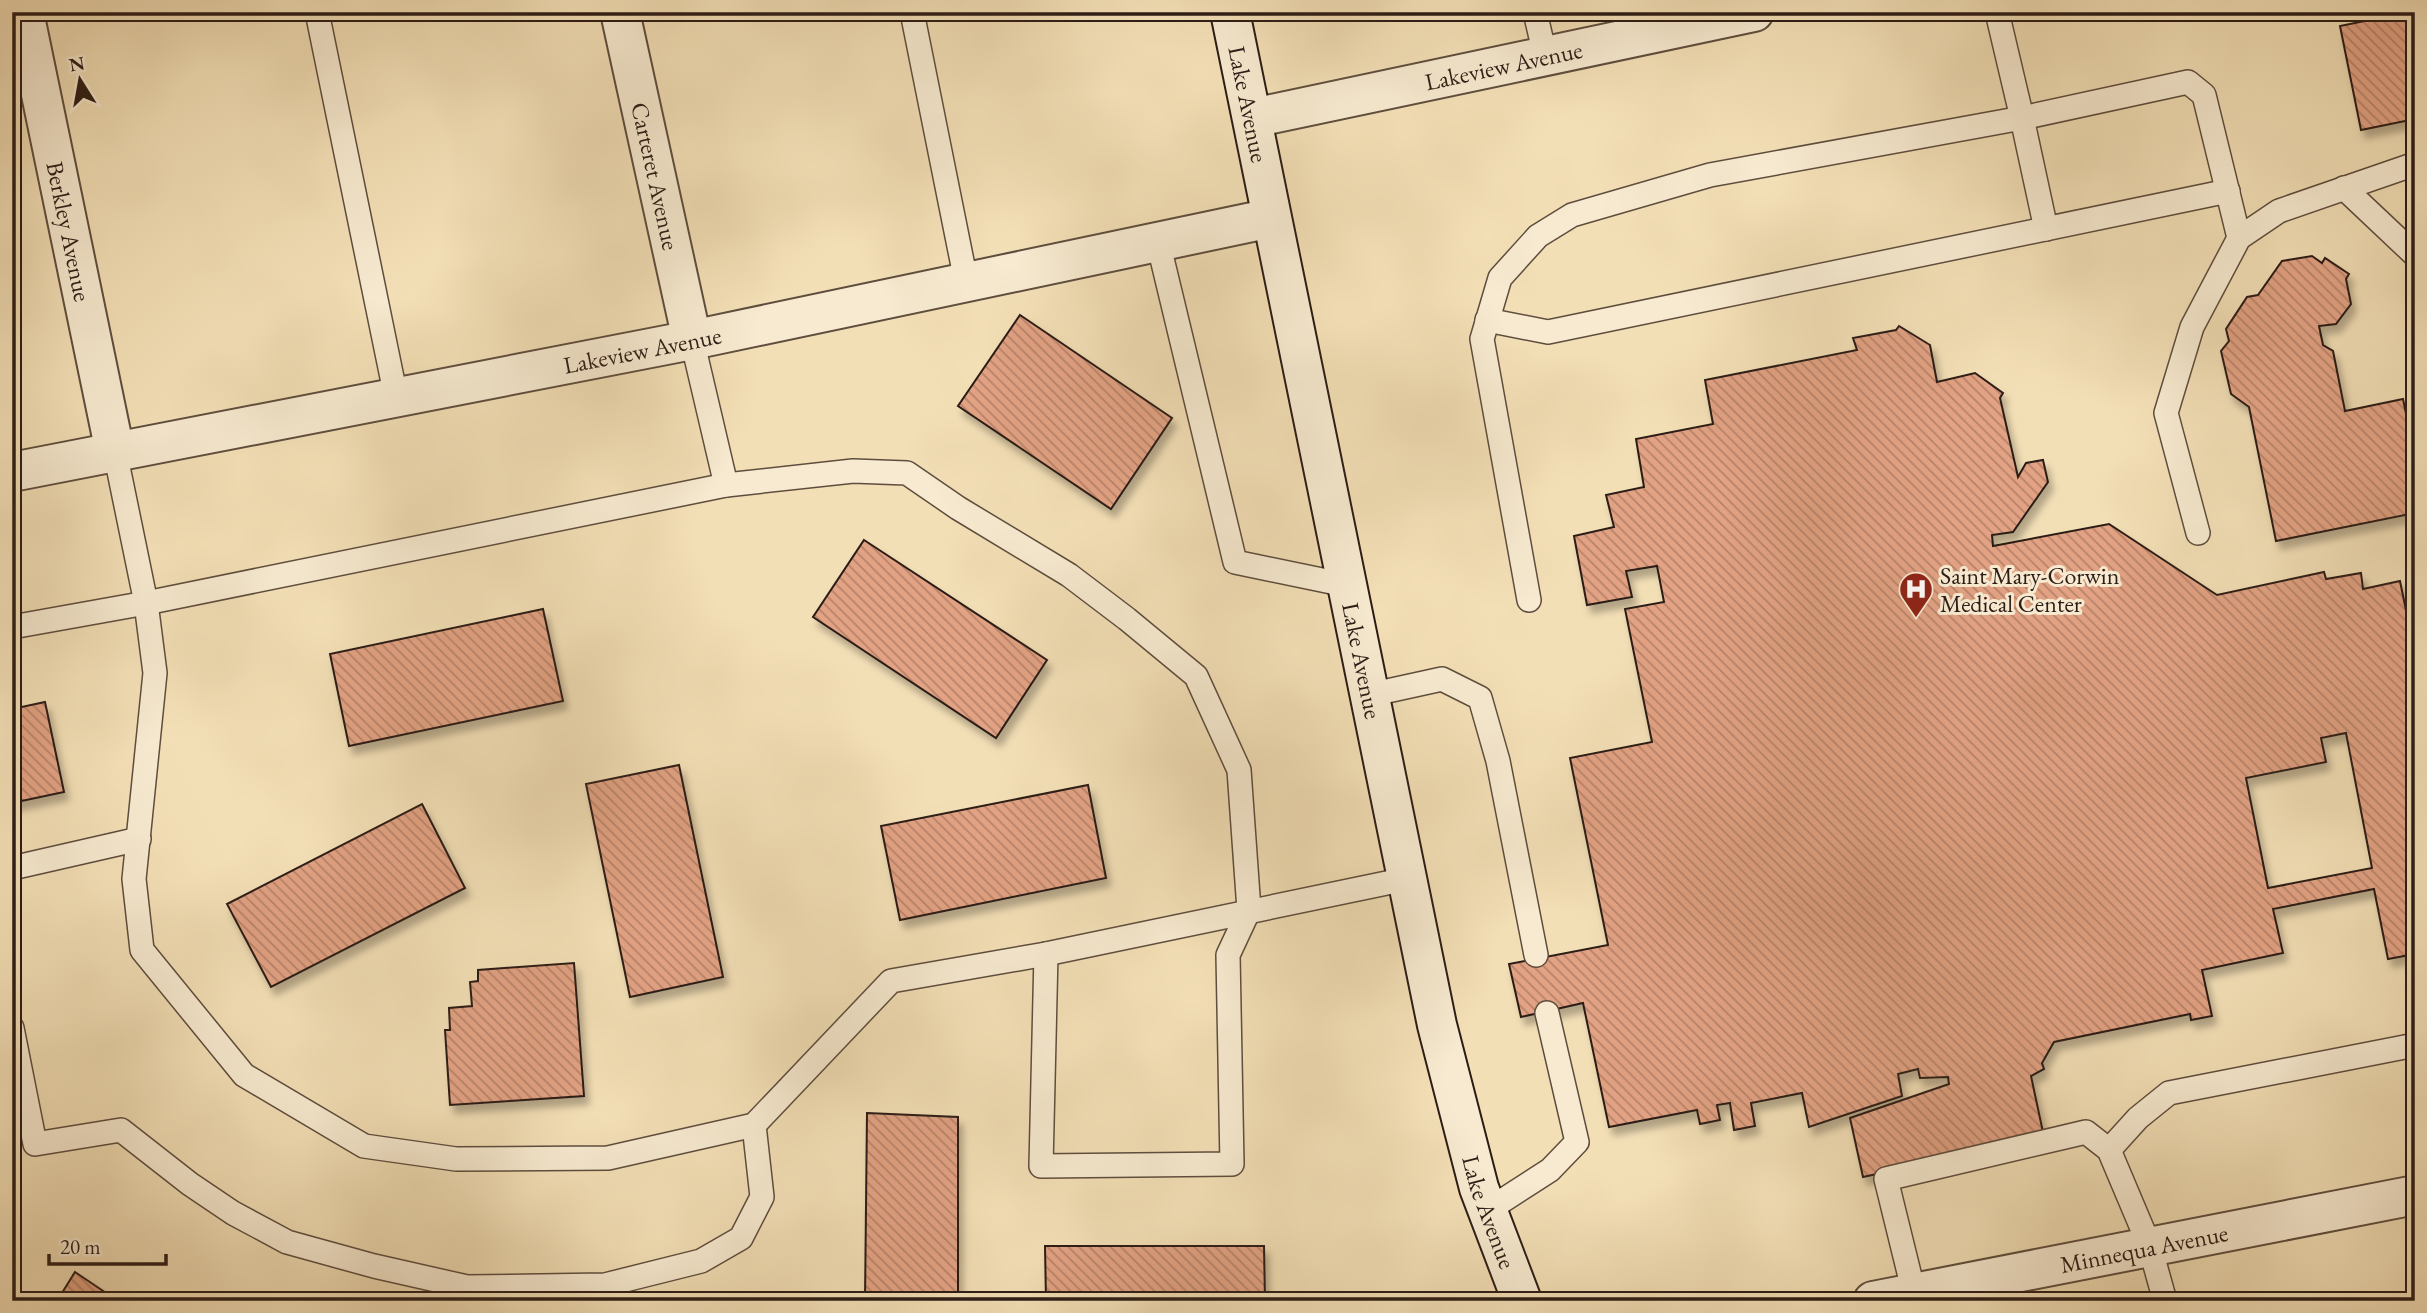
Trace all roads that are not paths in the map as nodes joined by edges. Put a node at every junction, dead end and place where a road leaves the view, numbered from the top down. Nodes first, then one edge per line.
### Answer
1 (24, 12) edge
2 (317, 12) edge
3 (621, 12) edge
4 (912, 12) edge
5 (1230, 12) edge
6 (1535, 12) edge
7 (1754, 12) edge
8 (1997, 12) edge
9 (1545, 55) junction
10 (1253, 118) junction
11 (2022, 118) junction
12 (2415, 164) edge
13 (2344, 188) junction
14 (2228, 191) junction
15 (1271, 218) junction
16 (2046, 229) junction
17 (2239, 238) junction
18 (1158, 242) junction
19 (2415, 255) edge
20 (966, 281) junction
21 (1487, 320) junction
22 (692, 340) junction
23 (396, 397) junction
24 (115, 452) junction
25 (12, 472) edge
26 (726, 485) junction
27 (2198, 533) dead end
28 (1346, 585) junction
29 (1529, 600) dead end
30 (146, 603) junction
31 (12, 627) edge
32 (1369, 695) junction
33 (139, 839) junction
34 (12, 868) edge
35 (1406, 879) junction
36 (1250, 910) junction
37 (1046, 954) junction
38 (1536, 955) dead end
39 (1547, 1013) dead end
40 (12, 1028) edge
41 (2415, 1045) edge
42 (754, 1125) junction
43 (2109, 1150) junction
44 (2415, 1195) edge
45 (1488, 1210) junction
46 (2150, 1247) junction
47 (1936, 1293) edge
48 (1522, 1301) edge
49 (1873, 1301) edge
50 (2165, 1301) edge

1 - 24 street, Berkley Avenue
2 - 23 lane
3 - 22 street, Carteret Avenue
4 - 20 lane
5 - 10 street, Lake Avenue
6 - 9 lane
7 - 9 street, Lakeview Avenue
8 - 11 lane
9 - 10 street, Lakeview Avenue
10 - 15 street, Lake Avenue
11 - 14 lane
11 - 16 lane
11 - 21 lane
12 - 13 lane
13 - 17 lane
13 - 19 lane
14 - 16 lane
14 - 17 lane
15 - 18 street, Lakeview Avenue
15 - 28 street, Lake Avenue
16 - 21 lane
17 - 27 lane
18 - 20 street, Lakeview Avenue
18 - 28 lane
20 - 22 street, Lakeview Avenue
21 - 29 lane
22 - 23 street, Lakeview Avenue
22 - 26 lane
23 - 24 street, Lakeview Avenue
24 - 25 street, Lakeview Avenue
24 - 30 lane
26 - 30 lane
26 - 36 lane
28 - 32 street, Lake Avenue
30 - 31 lane
30 - 33 lane
32 - 35 street, Lake Avenue
32 - 38 lane
33 - 34 lane
33 - 42 lane
35 - 36 lane
35 - 45 street, Lake Avenue
36 - 37 lane
36 - 37 lane
37 - 42 lane
39 - 45 lane
40 - 42 lane
41 - 43 lane
43 - 46 lane
43 - 47 lane
44 - 46 street, Minnequa Avenue
45 - 48 street, Lake Avenue
46 - 47 street, Minnequa Avenue
46 - 50 lane
47 - 49 street, Minnequa Avenue

